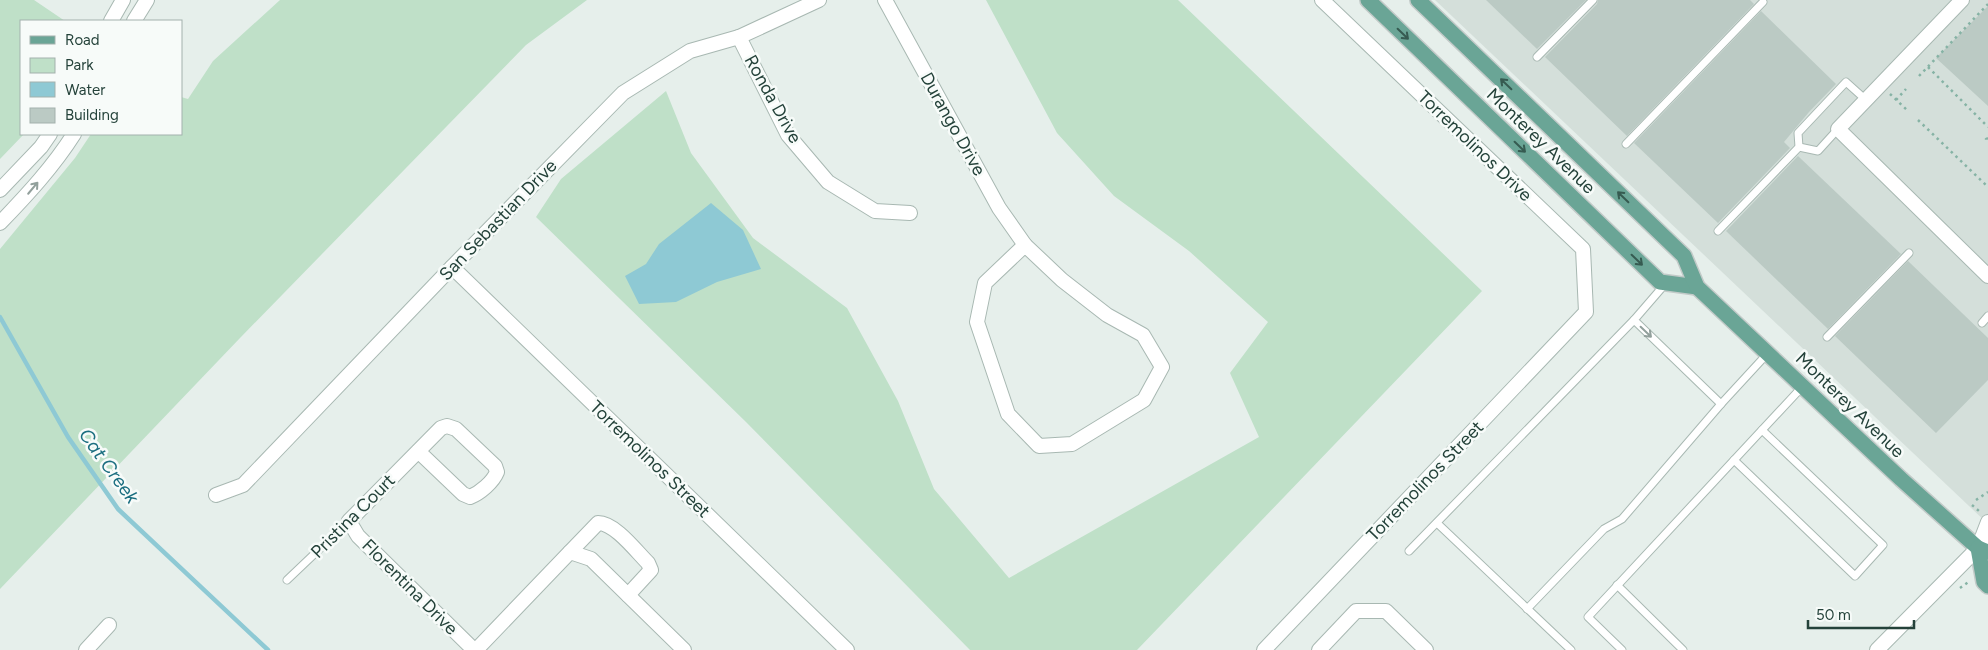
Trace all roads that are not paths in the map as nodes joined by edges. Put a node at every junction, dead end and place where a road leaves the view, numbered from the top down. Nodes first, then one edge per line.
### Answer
1 (122, 0) edge
2 (147, 0) edge
3 (819, 0) edge
4 (885, 0) edge
5 (1322, 0) edge
6 (1368, 0) edge
7 (1418, 0) edge
8 (1593, 0) edge
9 (1962, 0) edge
10 (1763, 2) dead end
11 (112, 20) edge
12 (135, 20) edge
13 (739, 37) junction
14 (1537, 57) dead end
15 (1866, 100) junction
16 (1838, 128) junction
17 (49, 135) edge
18 (73, 135) edge
19 (1626, 144) dead end
20 (1799, 147) junction
21 (0, 190) edge
22 (910, 213) dead end
23 (0, 223) edge
24 (1718, 231) dead end
25 (1025, 245) junction
26 (1909, 252) dead end
27 (452, 267) junction
28 (1988, 276) edge
29 (1666, 283) junction
30 (1697, 288) junction
31 (1586, 312) joint
32 (1988, 316) edge
33 (1634, 320) junction
34 (1982, 323) dead end
35 (1827, 337) dead end
36 (1768, 353) junction
37 (1803, 386) junction
38 (1721, 404) junction
39 (1762, 430) junction
40 (418, 451) junction
41 (1734, 460) junction
42 (216, 495) dead end
43 (349, 521) junction
44 (1988, 522) edge
45 (1437, 523) junction
46 (1985, 548) edge
47 (1409, 551) dead end
48 (570, 552) junction
49 (288, 580) dead end
50 (1617, 585) junction
51 (1988, 586) edge
52 (628, 595) junction
53 (1527, 609) junction
54 (109, 626) dead end
55 (86, 650) edge
56 (475, 650) edge
57 (684, 650) edge
58 (847, 650) edge
59 (1264, 650) edge
60 (1319, 650) edge
61 (1426, 650) edge
62 (1570, 650) edge
63 (1622, 650) edge
64 (1683, 650) edge
65 (1877, 650) edge

1 - 11 street
2 - 12 street
3 - 13 street, San Sebastian Drive
4 - 25 street, Durango Drive
5 - 31 street, Torremolinos Drive
6 -> 29 main road, Monterey Avenue
30 -> 7 main road, Monterey Avenue
8 - 14 lane
9 - 15 street
10 - 19 lane
13 - 22 street, Ronda Drive
13 - 27 street, San Sebastian Drive
15 - 16 street
15 - 20 lane
16 - 20 lane
16 - 28 street
17 - 21 street
23 -> 18 street
20 - 24 lane
25 - 25 street, Durango Drive
26 - 35 lane
27 - 42 street, San Sebastian Drive
27 - 58 street, Torremolinos Street
29 - 30 main road, Monterey Avenue
29 - 33 lane
30 - 36 main road, Monterey Avenue
31 - 59 street, Torremolinos Street
32 - 34 lane
33 -> 38 lane
33 - 45 lane
36 - 37 main road, Monterey Avenue
36 - 38 lane
37 - 39 lane
37 - 46 main road, Monterey Avenue
38 - 53 lane
39 - 41 lane
39 - 41 lane
40 - 40 street, Pristina Court
40 - 43 street, Pristina Court
41 - 50 lane
43 - 49 lane, Pristina Court
43 - 56 street, Florentina Drive
44 - 46 street
45 - 47 lane
45 - 53 lane
46 - 51 main road
46 - 65 street
48 - 52 street
48 - 52 street
48 - 56 street
50 - 63 lane
50 - 64 lane
52 - 57 street
53 - 62 lane
54 - 55 street
60 - 61 street

